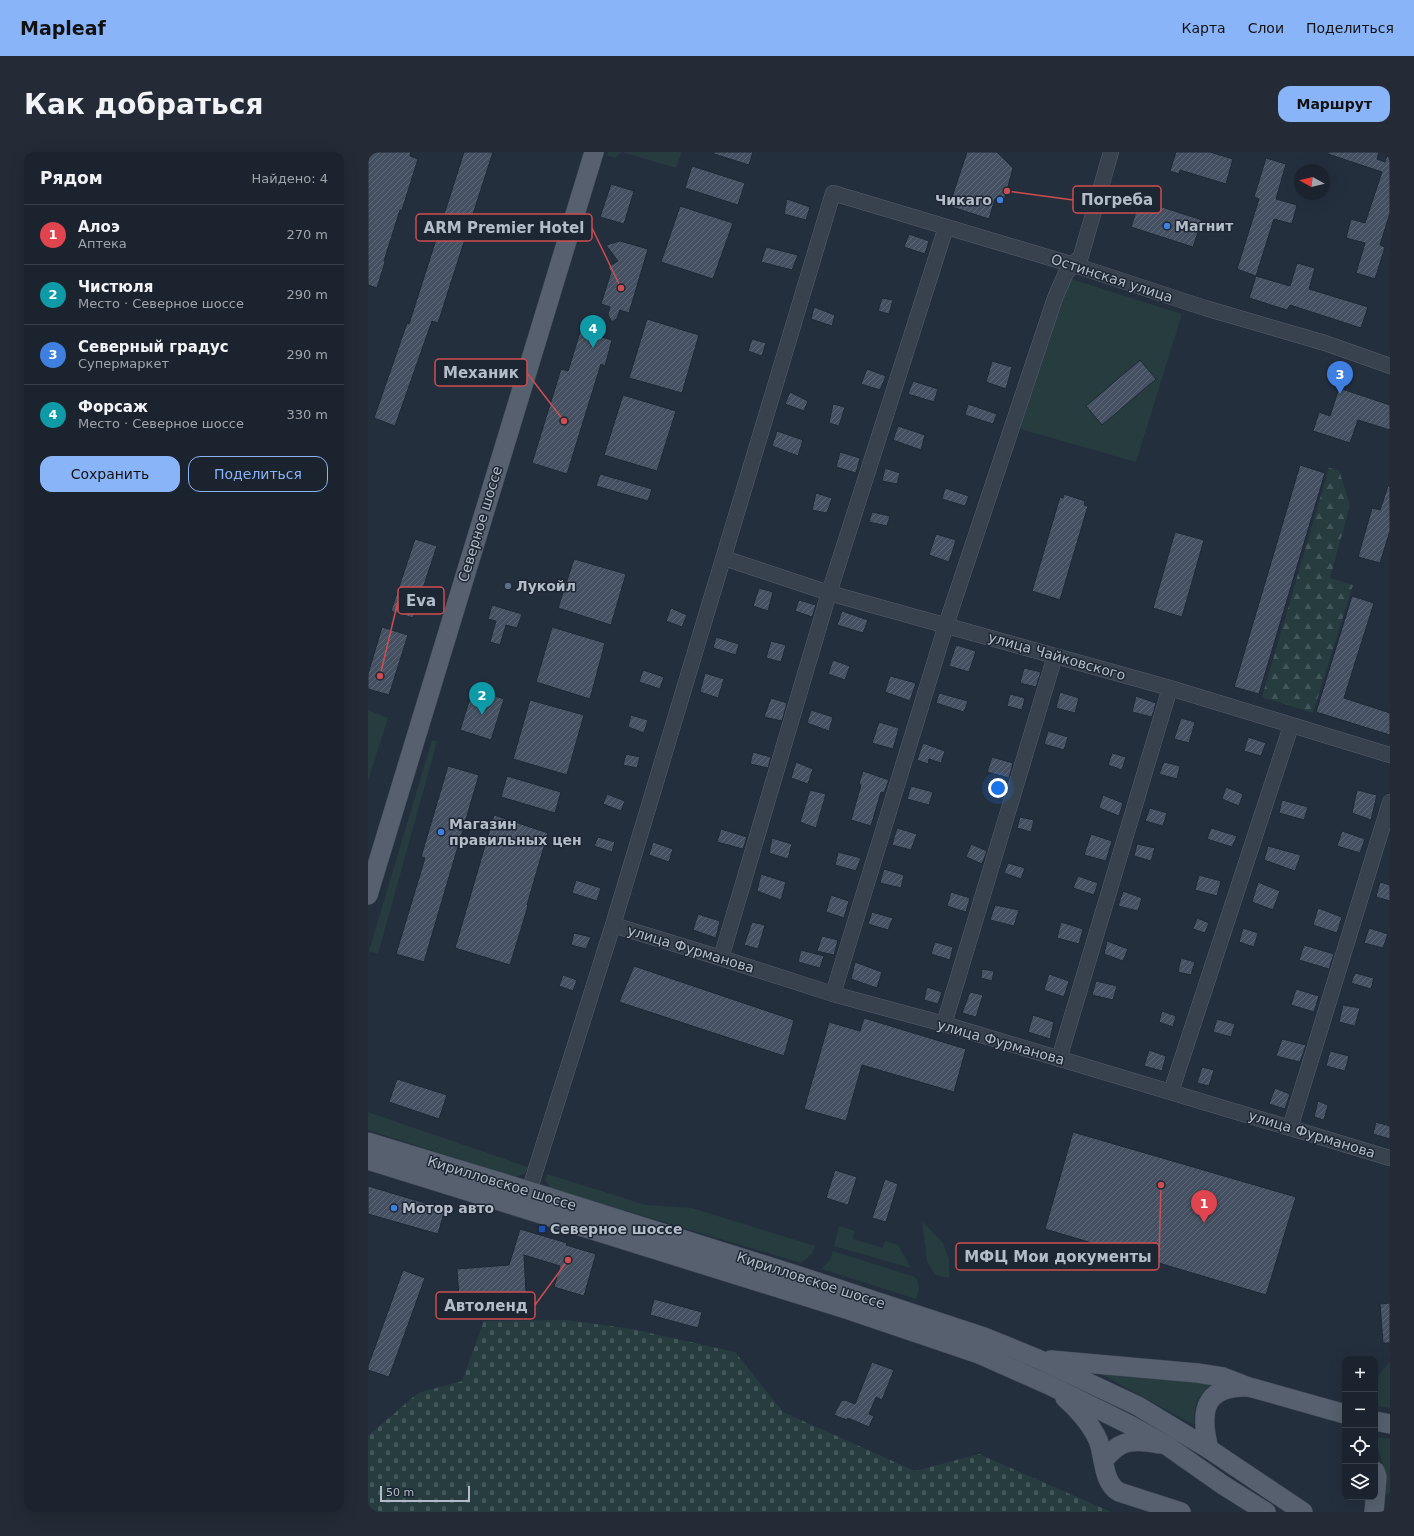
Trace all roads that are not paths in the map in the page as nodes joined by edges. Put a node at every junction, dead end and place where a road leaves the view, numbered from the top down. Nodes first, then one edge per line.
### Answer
1 (594, 152) edge
2 (1111, 152) edge
3 (946, 227) junction
4 (1074, 265) junction
5 (1390, 366) edge
6 (724, 558) junction
7 (829, 593) junction
8 (946, 625) junction
9 (1056, 656) junction
10 (1170, 688) junction
11 (1291, 726) junction
12 (1390, 755) edge
13 (1390, 802) edge
14 (368, 895) edge
15 (613, 925) junction
16 (721, 958) junction
17 (833, 994) junction
18 (944, 1024) junction
19 (1059, 1059) junction
20 (1170, 1092) junction
21 (1290, 1128) junction
22 (368, 1142) edge
23 (1390, 1158) edge
24 (368, 1160) edge
25 (529, 1191) junction
26 (1038, 1359) junction
27 (1049, 1385) junction
28 (1249, 1387) junction
29 (1325, 1409) junction
30 (1342, 1413) edge
31 (1342, 1420) edge
32 (1378, 1422) edge
33 (1390, 1424) edge
34 (1166, 1445) junction
35 (1209, 1449) junction
36 (1103, 1460) junction
37 (1375, 1500) edge
38 (1181, 1512) edge
39 (1266, 1512) edge
40 (1303, 1512) edge
41 (1374, 1512) edge

1 - 14 main road, Северное шоссе
2 - 4 street
3 - 4 street, Остинская улица
3 - 6 street, Остинская улица
3 - 7 street
4 - 5 street, Остинская улица
4 - 8 street
6 - 7 street, улица Чайковского
6 - 15 street
7 - 8 street, улица Чайковского
7 - 16 street
8 - 9 street, улица Чайковского
8 - 17 street
9 - 10 street, улица Чайковского
9 - 18 street
10 - 11 street, улица Чайковского
10 - 19 street
11 - 12 street, улица Чайковского
11 - 20 street
13 - 21 street
15 - 16 street, улица Фурманова
15 - 25 street
16 - 17 street, улица Фурманова
17 - 18 street, улица Фурманова
18 - 19 street, улица Фурманова
19 - 20 street, улица Фурманова
20 - 21 street, улица Фурманова
21 - 23 street, улица Фурманова
22 - 25 main road, Кирилловское шоссе
24 - 27 main road, Кирилловское шоссе
25 - 26 main road, Кирилловское шоссе
26 - 28 main road
26 - 35 main road, Кирилловское шоссе
27 - 34 main road, Кирилловское шоссе
27 - 36 main road
28 - 29 main road
28 - 35 main road
29 - 30 main road
29 - 31 main road
32 - 33 main road
34 - 36 main road
34 - 39 main road, Кирилловское шоссе
35 - 40 main road, Кирилловское шоссе
36 - 38 main road
37 - 41 main road

